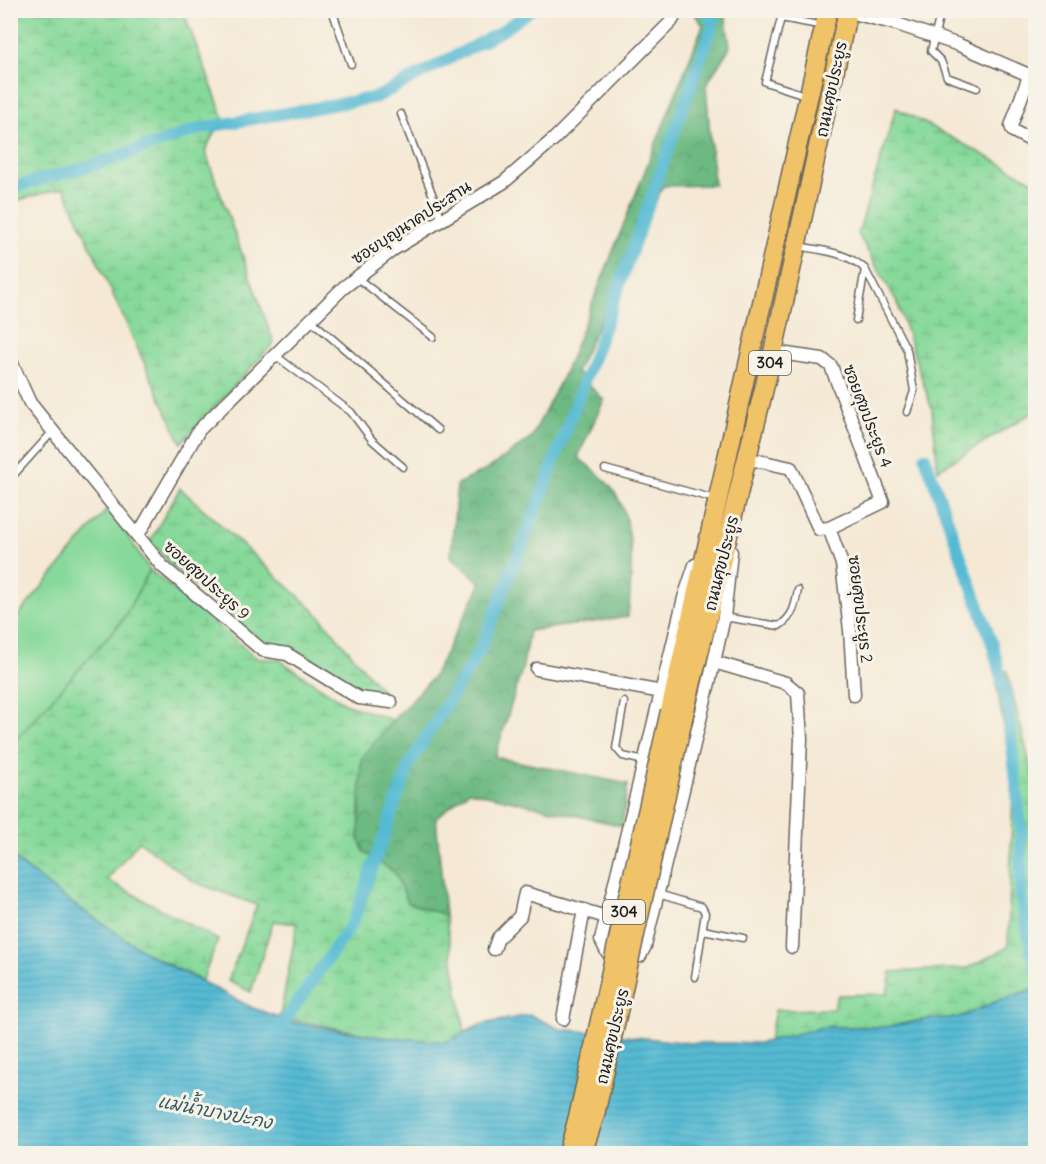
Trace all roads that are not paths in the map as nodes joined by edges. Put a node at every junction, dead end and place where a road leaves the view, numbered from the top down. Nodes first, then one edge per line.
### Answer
1 (332, 10) edge
2 (678, 10) edge
3 (941, 10) edge
4 (848, 11) edge
5 (826, 18) edge
6 (934, 37) junction
7 (351, 64) dead end
8 (1032, 77) edge
9 (977, 88) dead end
10 (809, 96) junction
11 (401, 114) dead end
12 (1035, 143) edge
13 (442, 220) junction
14 (797, 246) junction
15 (865, 269) junction
16 (356, 277) junction
17 (856, 320) dead end
18 (312, 321) junction
19 (433, 337) dead end
20 (773, 352) junction
21 (276, 356) junction
22 (10, 359) edge
23 (908, 412) dead end
24 (54, 429) junction
25 (438, 430) dead end
26 (745, 458) junction
27 (403, 467) dead end
28 (605, 470) dead end
29 (10, 479) edge
30 (725, 497) junction
31 (829, 528) junction
32 (138, 535) junction
33 (798, 590) dead end
34 (724, 617) junction
35 (714, 662) junction
36 (537, 669) dead end
37 (662, 692) junction
38 (854, 695) dead end
39 (391, 702) dead end
40 (624, 702) dead end
41 (644, 761) junction
42 (658, 894) junction
43 (584, 910) junction
44 (606, 917) junction
45 (703, 930) junction
46 (743, 938) dead end
47 (792, 946) dead end
48 (494, 949) dead end
49 (695, 977) dead end
50 (563, 1019) dead end
51 (587, 1114) junction
52 (570, 1154) edge
53 (582, 1154) edge
54 (588, 1154) edge

1 - 7 lane
2 - 13 street, ซอยบุญนาคประสาน
3 - 6 lane
4 - 6 street
4 - 14 main road, ถนนศุขประยูร / 304
5 - 10 main road, ถนนศุขประยูร / 304
5 - 10 lane
6 - 8 street
6 - 9 lane
8 - 12 street
10 - 30 main road, ถนนศุขประยูร / 304
11 - 13 lane
13 - 16 street, ซอยบุญนาคประสาน
14 - 15 lane
14 - 20 main road, ถนนศุขประยูร / 304
15 - 17 lane
15 - 23 lane
16 - 18 street, ซอยบุญนาคประสาน
16 - 19 lane
18 - 21 street, ซอยบุญนาคประสาน
18 - 25 lane
20 - 26 main road, ถนนศุขประยูร / 304
20 - 31 street, ซอยศุขประยูร 4
21 - 27 lane
21 - 32 street, ซอยบุญนาคประสาน
22 - 24 street, ซอยศุขประยูร 9
24 - 29 lane
24 - 32 street, ซอยศุขประยูร 9
26 - 30 main road, ถนนศุขประยูร / 304
26 - 31 street, ซอยศุขประยูร 2
28 - 30 lane
30 - 34 street
30 - 37 street
30 - 51 main road, ถนนศุขประยูร / 304, bridge
31 - 38 street, ซอยศุขประยูร 2
32 - 39 street, ซอยศุขประยูร 9
33 - 34 lane
34 - 35 street
35 - 42 street
35 - 47 street
36 - 37 street
37 - 41 street
40 - 41 lane
41 - 44 street
42 - 44 street
42 - 45 lane
43 - 44 street
43 - 48 street
43 - 50 street
45 - 46 lane
45 - 49 lane
51 - 52 main road, ถนนศุขประยูร / 304
51 - 53 main road, ถนนศุขประยูร / 304
51 - 54 main road, ถนนศุขประยูร / 304

